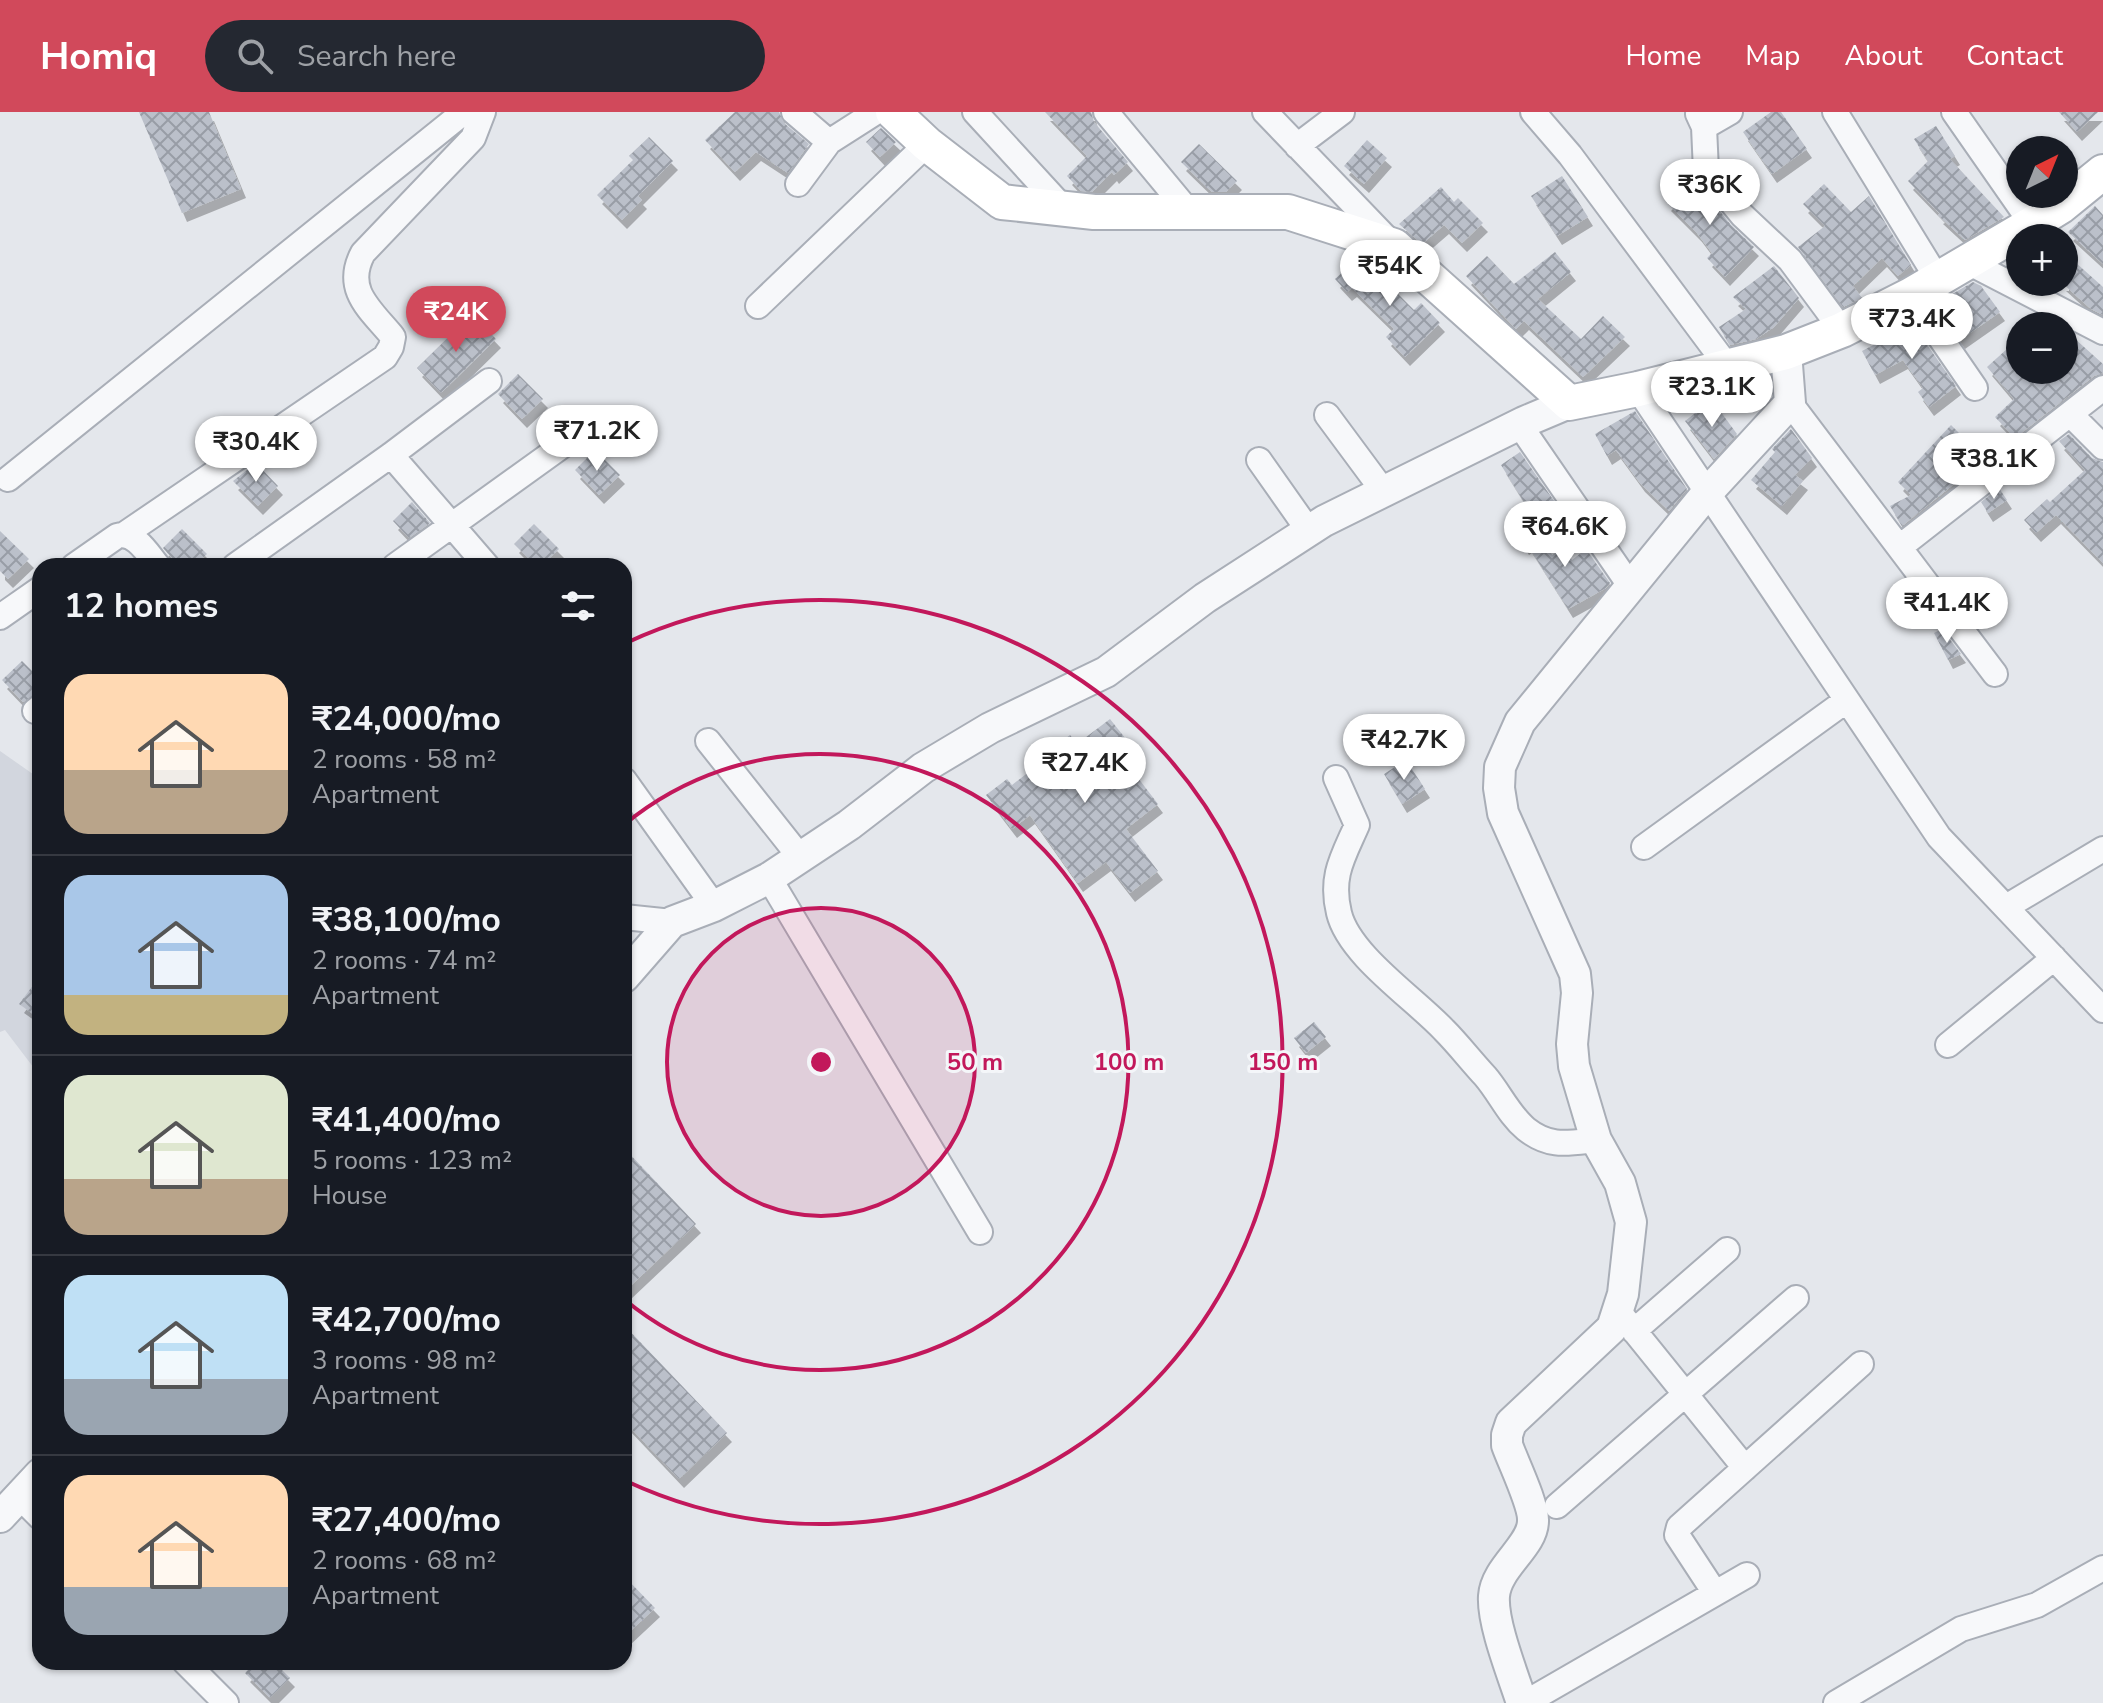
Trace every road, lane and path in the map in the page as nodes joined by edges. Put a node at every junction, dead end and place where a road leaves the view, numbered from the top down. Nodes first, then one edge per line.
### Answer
1 (464, 112) edge
2 (483, 112) edge
3 (794, 112) edge
4 (876, 112) edge
5 (893, 112) edge
6 (975, 112) edge
7 (1106, 112) edge
8 (1265, 112) edge
9 (1342, 112) edge
10 (1533, 112) edge
11 (1730, 112) edge
12 (1954, 112) edge
13 (1843, 115) edge
14 (1700, 119) edge
15 (829, 142) junction
16 (927, 144) junction
17 (1297, 146) junction
18 (2103, 172) edge
19 (798, 184) dead end
20 (1064, 209) junction
21 (1189, 212) junction
22 (2032, 224) joint
23 (2006, 239) edge
24 (1394, 246) junction
25 (1968, 262) junction
26 (1924, 286) junction
27 (758, 306) dead end
28 (1842, 330) junction
29 (2103, 332) edge
30 (1786, 352) junction
31 (1728, 367) junction
32 (489, 381) dead end
33 (1975, 388) dead end
34 (2103, 388) edge
35 (1638, 389) junction
36 (1569, 403) junction
37 (1790, 403) junction
38 (1327, 415) dead end
39 (2071, 415) junction
40 (598, 420) dead end
41 (1519, 424) junction
42 (2103, 447) edge
43 (391, 455) junction
44 (1259, 460) dead end
45 (8, 479) dead end
46 (1384, 492) junction
47 (1707, 493) junction
48 (452, 526) junction
49 (1309, 531) junction
50 (125, 534) junction
51 (1901, 546) junction
52 (85, 558) edge
53 (151, 558) edge
54 (246, 558) edge
55 (406, 558) edge
56 (480, 558) edge
57 (1631, 587) junction
58 (32, 595) edge
59 (0, 617) edge
60 (1995, 674) dead end
61 (1847, 700) junction
62 (708, 741) dead end
63 (1336, 778) dead end
64 (632, 791) edge
65 (1644, 847) dead end
66 (2103, 849) edge
67 (800, 857) junction
68 (769, 878) junction
69 (714, 906) junction
70 (2006, 907) junction
71 (632, 918) edge
72 (672, 922) junction
73 (2054, 958) junction
74 (632, 968) edge
75 (2103, 1010) edge
76 (1948, 1045) dead end
77 (1596, 1140) junction
78 (980, 1232) dead end
79 (1727, 1250) dead end
80 (1796, 1298) dead end
81 (1626, 1321) junction
82 (1861, 1364) dead end
83 (1684, 1396) junction
84 (1745, 1468) junction
85 (32, 1488) edge
86 (1557, 1506) dead end
87 (20, 1510) edge
88 (2103, 1568) edge
89 (1747, 1575) dead end
90 (1715, 1593) junction
91 (193, 1670) edge
92 (226, 1703) edge
93 (1523, 1703) edge
94 (1836, 1703) edge

1 - 45 street
2 - 50 street
3 - 15 street
4 - 15 street
5 - 16 main road
6 - 20 street
7 - 21 street
8 - 17 street
9 - 17 street
10 - 31 street
11 - 14 street
12 - 22 street
13 - 26 street
14 - 28 street
15 - 19 street
16 - 20 main road
16 - 27 street
17 - 24 street
18 - 22 main road
20 - 21 main road
21 - 24 main road
23 - 25 main road
24 - 36 main road
25 - 26 main road
25 - 29 street
26 - 28 main road
26 - 33 street
28 - 30 main road
30 - 31 main road
30 - 37 street
31 - 35 main road
32 - 43 street
34 - 39 street
35 - 36 main road
35 - 47 street
36 - 41 street
37 - 47 street
37 - 51 street
38 - 46 street
39 - 42 street
39 - 51 street
40 - 48 street
41 - 46 street
41 - 57 street
43 - 48 street
43 - 54 street
44 - 49 street
46 - 49 street
47 - 57 street
47 - 61 street
48 - 55 street
48 - 56 street
49 - 67 street
50 - 52 street
50 - 53 street
51 - 60 street
57 - 77 street
58 - 59 street
61 - 65 street
61 - 70 street
62 - 67 street
63 - 77 street
64 - 69 street
66 - 70 street
67 - 68 street
68 - 69 street
68 - 78 street
69 - 72 street
70 - 73 street
71 - 72 street
72 - 74 street
73 - 75 street
73 - 76 street
77 - 81 street
79 - 81 street
80 - 83 street
81 - 83 street
81 - 93 street
82 - 84 street
83 - 84 street
83 - 86 street
84 - 90 street
85 - 87 street
88 - 94 street
89 - 90 street
90 - 93 street
91 - 92 street

